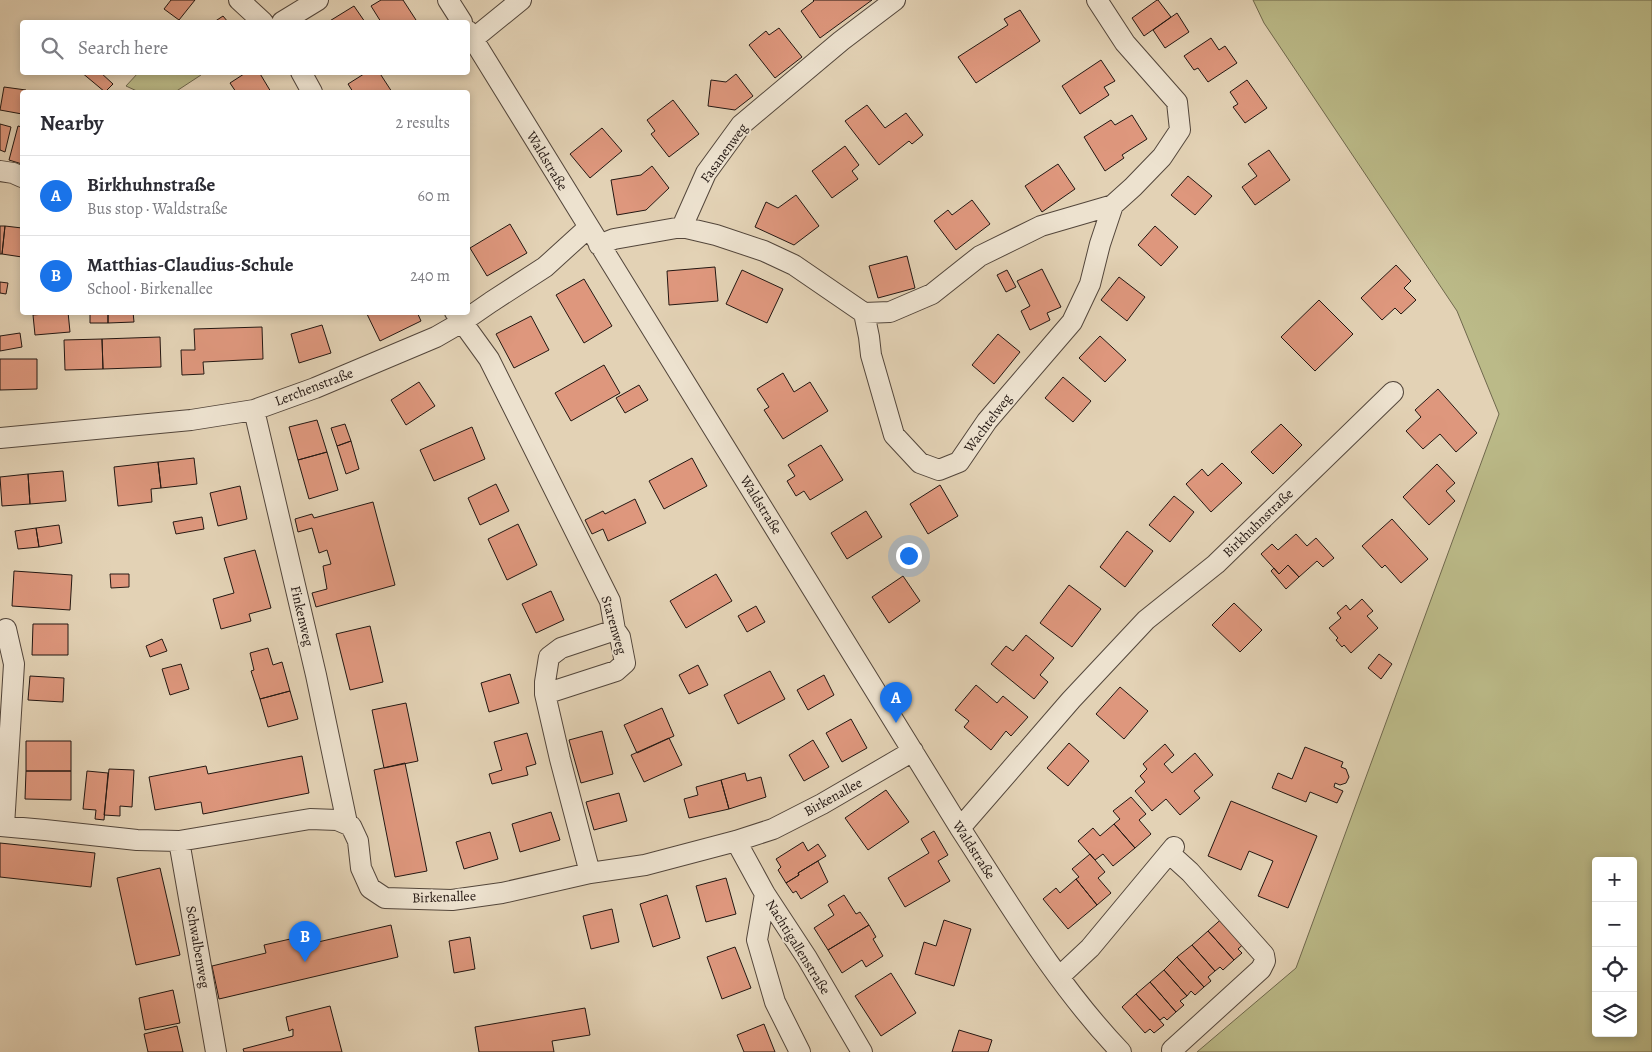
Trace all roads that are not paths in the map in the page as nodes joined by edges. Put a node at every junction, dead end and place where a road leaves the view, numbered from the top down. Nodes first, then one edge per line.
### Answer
1 (240, 0) edge
2 (318, 0) edge
3 (448, 0) edge
4 (521, 0) edge
5 (895, 0) edge
6 (1097, 0) edge
7 (260, 20) edge
8 (285, 20) edge
9 (460, 20) edge
10 (470, 29) edge
11 (470, 36) edge
12 (303, 75) edge
13 (311, 90) edge
14 (0, 171) edge
15 (20, 176) edge
16 (1113, 205) junction
17 (682, 227) junction
18 (588, 228) junction
19 (598, 245) junction
20 (470, 312) edge
21 (864, 313) junction
22 (458, 318) edge
23 (1393, 392) dead end
24 (254, 410) junction
25 (0, 438) edge
26 (6, 629) dead end
27 (615, 630) junction
28 (545, 694) junction
29 (913, 751) junction
30 (347, 823) junction
31 (2, 826) edge
32 (960, 828) junction
33 (180, 841) junction
34 (736, 841) junction
35 (590, 873) junction
36 (764, 894) junction
37 (1059, 977) junction
38 (1172, 1050) dead end
39 (216, 1052) edge
40 (800, 1052) edge
41 (862, 1052) edge
42 (1121, 1052) edge

1 - 7 street
2 - 8 street
3 - 9 street, Waldstraße
4 - 10 street
5 - 17 street, Fasanenweg
6 - 16 street, Wachtelweg
11 - 18 street, Waldstraße
12 - 13 street
14 - 15 street
16 - 21 street, Wachtelweg
16 - 21 street, Wachtelweg
17 - 19 street
17 - 21 street
18 - 19 street, Waldstraße
18 - 20 street, Lerchenstraße
19 - 29 street, Waldstraße
22 - 24 street, Lerchenstraße
22 - 27 street, Starenweg
23 - 32 street, Birkhuhnstraße
24 - 25 street, Lerchenstraße
24 - 30 street, Finkenweg
26 - 31 street
27 - 28 street
27 - 28 street, Starenweg
28 - 35 street
29 - 32 street, Waldstraße
29 - 34 street, Birkenallee
30 - 33 street
30 - 35 street, Birkenallee
31 - 33 street
32 - 37 street, Waldstraße
33 - 39 street, Schwalbenweg
34 - 35 street, Birkenallee
34 - 36 street, Nachtigallenstraße
36 - 40 street
36 - 41 street, Nachtigallenstraße
37 - 38 street
37 - 42 street, Waldstraße

